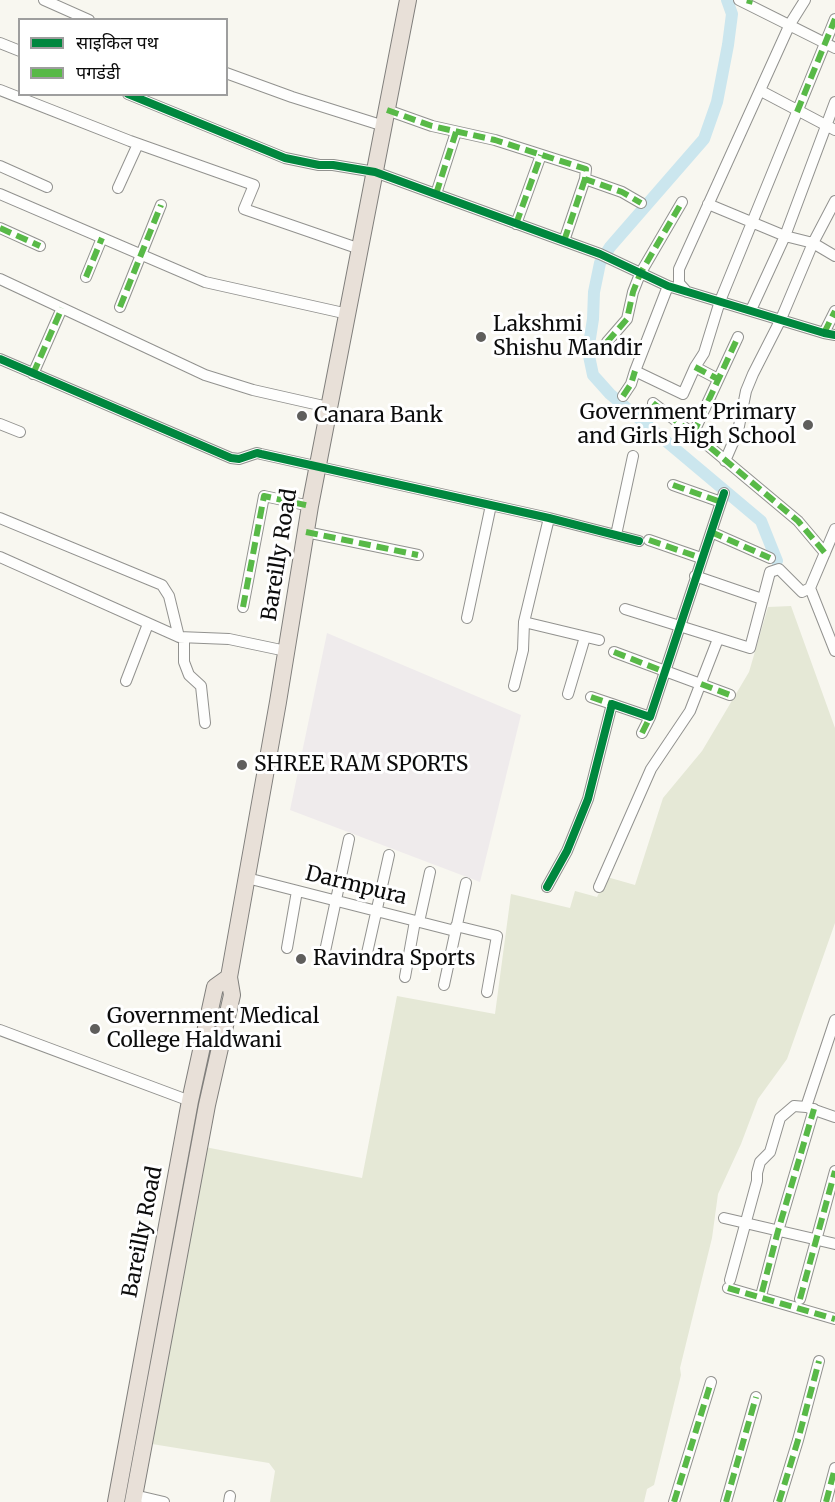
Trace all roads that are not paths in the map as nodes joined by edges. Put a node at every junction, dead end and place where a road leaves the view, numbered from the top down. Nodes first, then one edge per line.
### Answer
1 (44, 0) edge
2 (408, 0) edge
3 (805, 0) edge
4 (746, 1) edge
5 (84, 18) edge
6 (835, 19) edge
7 (790, 24) junction
8 (0, 43) edge
9 (830, 46) edge
10 (18, 50) edge
11 (228, 74) edge
12 (0, 90) edge
13 (761, 91) junction
14 (133, 96) edge
15 (835, 102) edge
16 (797, 112) junction
17 (385, 118) junction
18 (831, 128) edge
19 (456, 132) junction
20 (138, 144) junction
21 (541, 155) junction
22 (0, 166) edge
23 (375, 172) junction
24 (585, 179) junction
25 (47, 187) dead end
26 (118, 188) dead end
27 (0, 194) edge
28 (436, 194) junction
29 (835, 201) edge
30 (682, 202) dead end
31 (641, 203) dead end
32 (708, 204) junction
33 (161, 205) dead end
34 (752, 222) junction
35 (516, 224) junction
36 (0, 228) edge
37 (785, 236) junction
38 (102, 238) junction
39 (564, 241) junction
40 (813, 243) junction
41 (40, 246) dead end
42 (360, 249) junction
43 (141, 254) junction
44 (835, 256) edge
45 (640, 274) junction
46 (86, 277) dead end
47 (0, 279) edge
48 (668, 286) junction
49 (688, 293) junction
50 (720, 301) junction
51 (120, 307) dead end
52 (62, 308) junction
53 (751, 310) junction
54 (835, 311) edge
55 (348, 314) junction
56 (781, 319) junction
57 (830, 334) edge
58 (738, 337) dead end
59 (607, 342) dead end
60 (0, 359) edge
61 (695, 367) junction
62 (634, 371) junction
63 (33, 374) junction
64 (718, 379) junction
65 (623, 396) dead end
66 (653, 404) dead end
67 (328, 407) junction
68 (0, 424) edge
69 (20, 432) dead end
70 (693, 434) junction
71 (633, 456) dead end
72 (725, 461) junction
73 (317, 467) junction
74 (673, 485) dead end
75 (491, 505) junction
76 (310, 506) junction
77 (0, 518) edge
78 (549, 518) junction
79 (835, 529) edge
80 (306, 532) junction
81 (711, 532) junction
82 (616, 535) junction
83 (825, 553) junction
84 (418, 555) dead end
85 (0, 557) edge
86 (701, 558) junction
87 (770, 558) dead end
88 (695, 576) junction
89 (810, 588) junction
90 (762, 599) junction
91 (243, 607) dead end
92 (625, 609) dead end
93 (467, 618) dead end
94 (524, 622) junction
95 (148, 624) junction
96 (680, 627) junction
97 (181, 637) junction
98 (585, 637) junction
99 (718, 639) junction
100 (599, 640) dead end
101 (286, 651) junction
102 (835, 651) edge
103 (614, 652) dead end
104 (665, 672) junction
105 (126, 681) dead end
106 (701, 684) junction
107 (514, 686) dead end
108 (568, 694) dead end
109 (730, 695) dead end
110 (591, 697) dead end
111 (612, 704) junction
112 (650, 717) junction
113 (205, 723) dead end
114 (642, 733) dead end
115 (349, 839) dead end
116 (389, 855) dead end
117 (430, 872) dead end
118 (247, 879) junction
119 (465, 883) dead end
120 (547, 886) dead end
121 (599, 887) dead end
122 (297, 891) junction
123 (335, 901) junction
124 (375, 911) junction
125 (417, 922) junction
126 (456, 929) junction
127 (286, 948) dead end
128 (324, 956) dead end
129 (365, 962) dead end
130 (229, 977) junction
131 (405, 977) dead end
132 (444, 986) dead end
133 (487, 992) dead end
134 (835, 1020) edge
135 (0, 1030) edge
136 (190, 1101) junction
137 (207, 1105) junction
138 (810, 1108) junction
139 (835, 1117) edge
140 (835, 1171) edge
141 (724, 1218) dead end
142 (744, 1223) junction
143 (778, 1231) junction
144 (817, 1240) junction
145 (835, 1244) edge
146 (762, 1292) dead end
147 (800, 1299) dead end
148 (835, 1319) edge
149 (819, 1362) dead end
150 (711, 1382) dead end
151 (756, 1397) dead end
152 (835, 1467) edge
153 (134, 1499) edge
154 (116, 1502) edge
155 (164, 1502) edge
156 (674, 1502) edge
157 (726, 1502) edge
158 (779, 1502) edge
159 (826, 1502) edge

1 - 5 street
2 - 17 highway, Bareilly Road
3 - 7 street
4 - 7 street
6 - 9 street
7 - 9 street
7 - 13 street
8 - 10 street
9 - 16 street
11 - 17 street
12 - 20 street
13 - 16 street
13 - 32 street
14 - 23 street
15 - 18 street
16 - 18 street
16 - 34 street
17 - 19 street
17 - 23 highway, Bareilly Road
18 - 37 street
19 - 21 street
19 - 28 street
20 - 26 street
20 - 42 street
21 - 24 street
21 - 35 street
22 - 25 street
23 - 28 street
23 - 42 highway, Bareilly Road
24 - 31 street
24 - 39 street
27 - 38 street
28 - 35 street
29 - 40 street
30 - 45 street
32 - 34 street
32 - 49 street
33 - 43 street
34 - 37 street
34 - 50 street
35 - 39 street
36 - 41 street
37 - 40 street
37 - 53 street
38 - 43 street
38 - 46 street
39 - 45 street
40 - 44 street
40 - 56 street
42 - 55 highway, Bareilly Road
43 - 51 street
43 - 55 street
45 - 48 street
45 - 59 street
47 - 52 street
48 - 49 street
48 - 62 street
49 - 50 street
50 - 53 street
50 - 61 street
52 - 63 street
52 - 67 street
53 - 56 street
54 - 57 street
55 - 67 highway, Bareilly Road
56 - 57 street
56 - 72 street
58 - 64 street
60 - 63 street
61 - 62 street
61 - 64 street
62 - 65 street
63 - 73 street
64 - 70 street
66 - 70 street
67 - 73 highway, Bareilly Road
68 - 69 street
70 - 72 street
71 - 82 street
72 - 83 street
73 - 75 street
73 - 76 highway, Bareilly Road
74 - 81 street
75 - 78 street
75 - 93 street
76 - 80 highway, Bareilly Road
76 - 91 street
77 - 97 street
78 - 82 street
78 - 94 street
79 - 83 street
80 - 84 street
80 - 101 highway, Bareilly Road
81 - 86 street
81 - 87 street
82 - 86 street
83 - 89 street
85 - 95 street
86 - 88 street
88 - 90 street
88 - 96 street
89 - 90 street
89 - 102 street
90 - 99 street
92 - 96 street
94 - 98 street
94 - 107 street
95 - 97 street
95 - 105 street
96 - 99 street
96 - 104 street
97 - 101 street
97 - 113 street
98 - 100 street
98 - 108 street
99 - 106 street
101 - 118 highway, Bareilly Road
103 - 104 street
104 - 106 street
104 - 112 street
106 - 109 street
106 - 121 street
110 - 111 street
111 - 112 street
111 - 120 street
112 - 114 street
115 - 123 street
116 - 124 street
117 - 125 street
118 - 122 street, Darmpura
118 - 130 highway, Bareilly Road
119 - 126 street
122 - 123 street, Darmpura
122 - 127 street
123 - 124 street, Darmpura
123 - 128 street
124 - 125 street, Darmpura
124 - 129 street
125 - 126 street, Darmpura
125 - 131 street
126 - 132 street
126 - 133 street, Darmpura
130 - 136 highway, Bareilly Road
130 - 137 highway, Bareilly Road
134 - 138 street
135 - 136 street
136 - 137 highway
136 - 154 highway, Bareilly Road
137 - 153 highway, Bareilly Road
138 - 139 street
138 - 142 street
138 - 143 street
140 - 144 street
141 - 142 street
142 - 143 street
142 - 148 street
143 - 144 street
143 - 146 street
144 - 145 street
144 - 147 street
149 - 158 street
150 - 156 street
151 - 157 street
152 - 159 street
153 - 155 street

